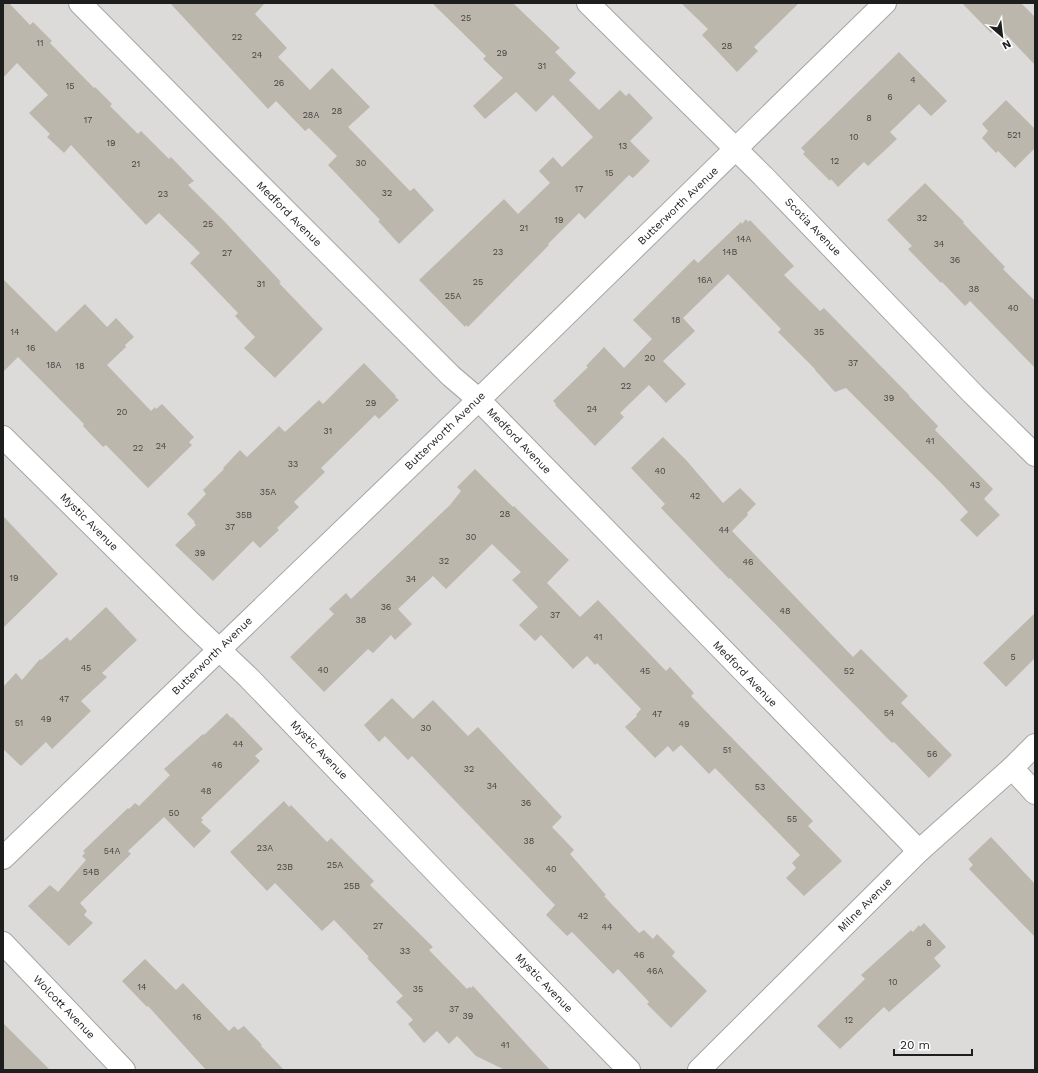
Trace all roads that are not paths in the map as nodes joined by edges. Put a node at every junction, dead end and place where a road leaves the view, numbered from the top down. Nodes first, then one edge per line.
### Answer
1 (80, 3) edge
2 (588, 3) edge
3 (885, 3) edge
4 (735, 148) junction
5 (478, 399) junction
6 (3, 437) edge
7 (1035, 454) edge
8 (220, 649) junction
9 (1035, 746) edge
10 (1012, 768) junction
11 (1035, 793) edge
12 (919, 851) junction
13 (3, 858) edge
14 (3, 943) edge
15 (124, 1070) edge
16 (629, 1070) edge
17 (699, 1070) edge

1 - 5 street, Medford Avenue
2 - 4 street, Scotia Avenue
3 - 4 street, Butterworth Avenue
4 - 5 street, Butterworth Avenue
4 - 7 street, Scotia Avenue
5 - 8 street, Butterworth Avenue
5 - 12 street, Medford Avenue
6 - 8 street, Mystic Avenue
8 - 13 street, Butterworth Avenue
8 - 16 street, Mystic Avenue
9 - 10 street, Milne Avenue
10 - 11 street
10 - 12 street, Milne Avenue
12 - 17 street, Milne Avenue
14 - 15 street, Wolcott Avenue

